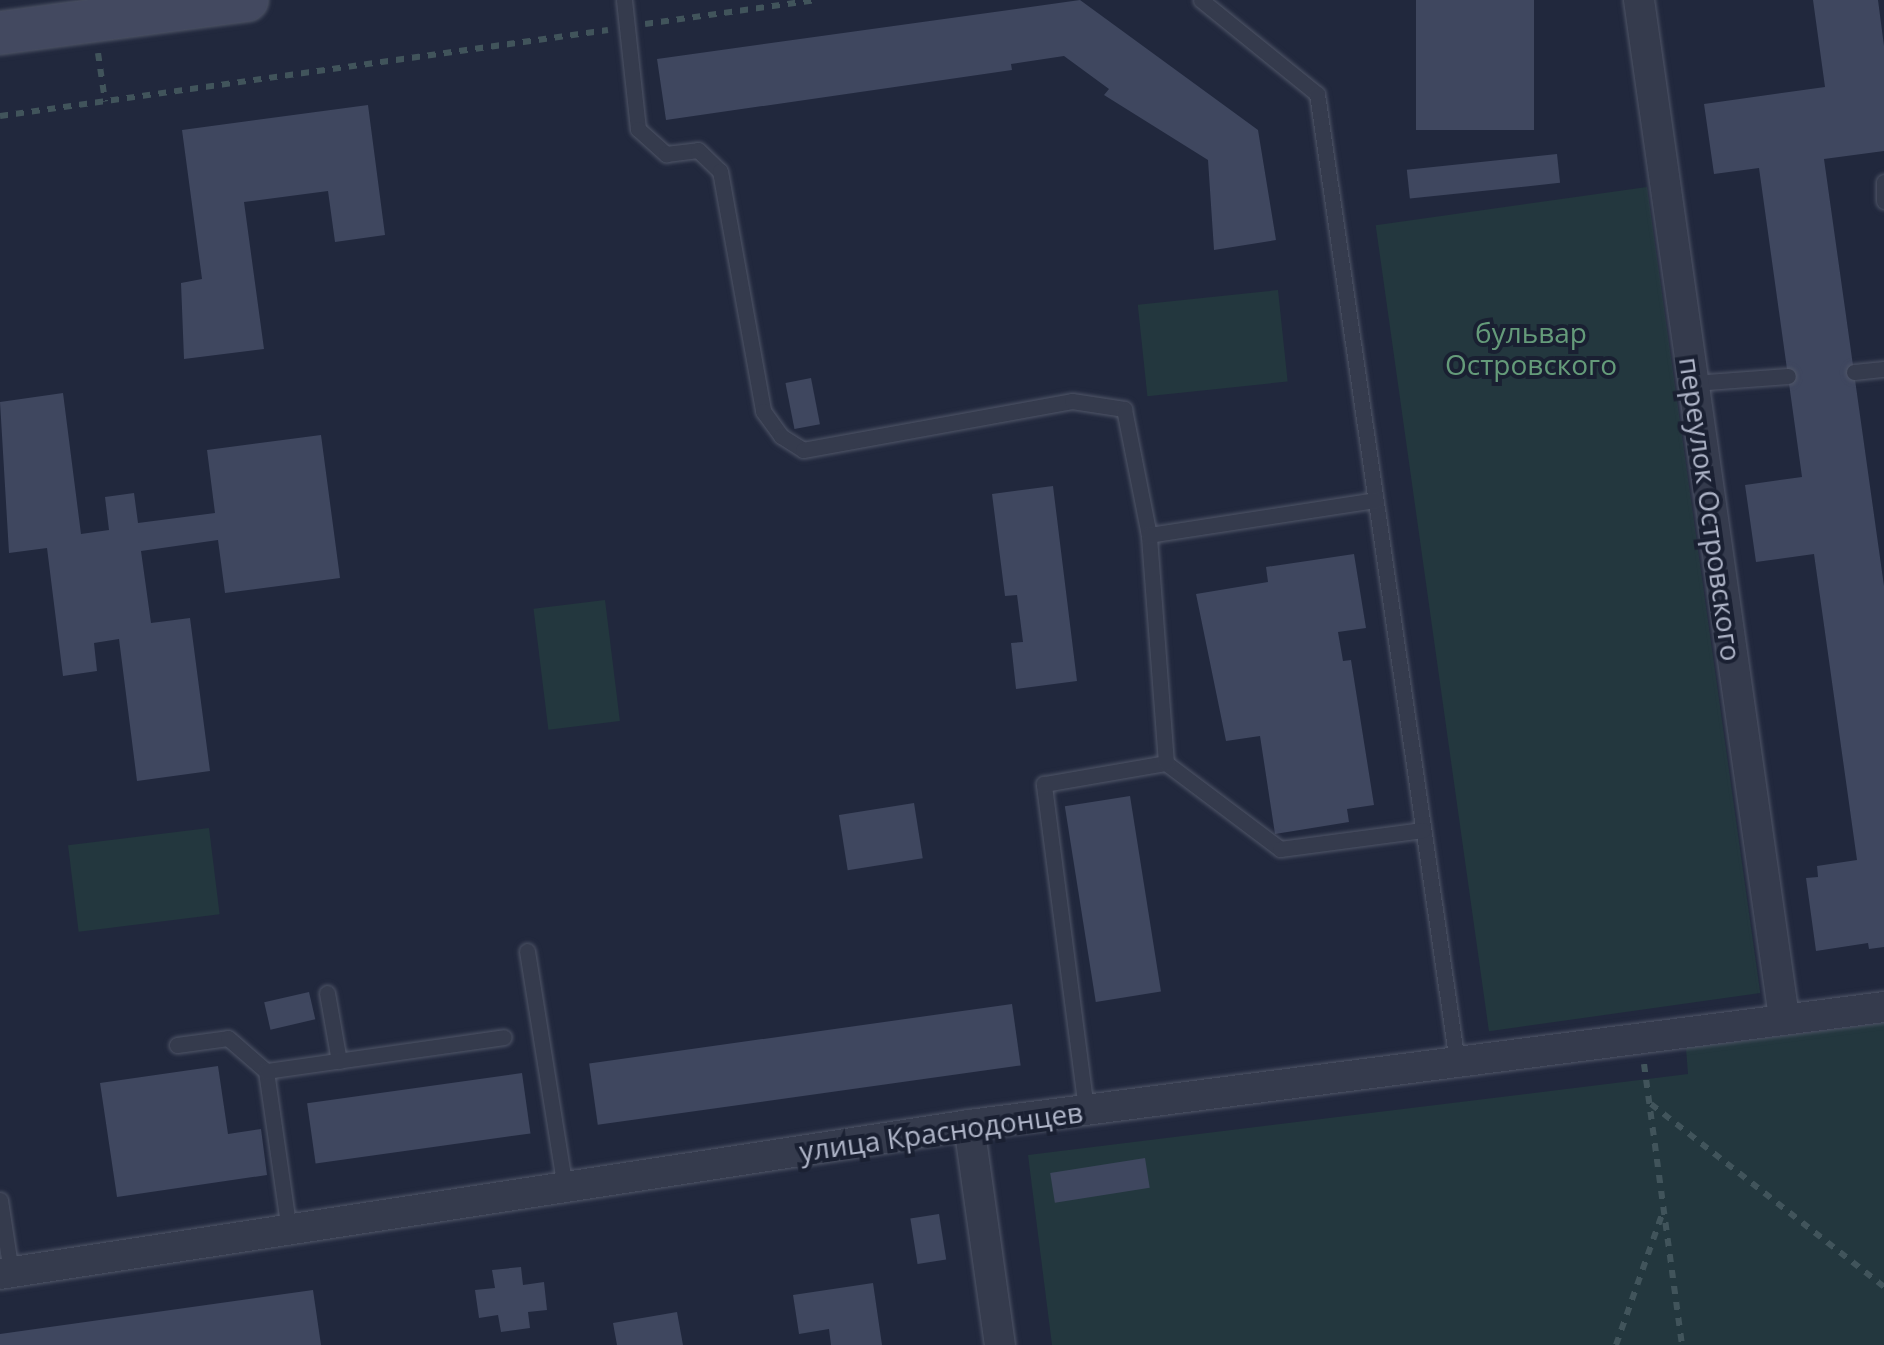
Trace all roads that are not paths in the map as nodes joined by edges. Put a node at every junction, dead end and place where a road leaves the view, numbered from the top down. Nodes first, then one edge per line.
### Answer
1 (246, 0) edge
2 (624, 0) edge
3 (1201, 0) edge
4 (1639, 0) edge
5 (0, 34) edge
6 (1884, 182) edge
7 (1884, 202) edge
8 (1884, 370) edge
9 (1854, 372) dead end
10 (1788, 376) dead end
11 (1694, 383) junction
12 (1375, 500) junction
13 (1149, 535) junction
14 (1166, 762) junction
15 (1423, 830) junction
16 (527, 951) dead end
17 (328, 993) dead end
18 (1884, 1007) edge
19 (1784, 1018) junction
20 (504, 1037) dead end
21 (177, 1046) dead end
22 (339, 1060) junction
23 (1457, 1062) junction
24 (266, 1071) junction
25 (1086, 1109) junction
26 (969, 1126) junction
27 (565, 1187) junction
28 (0, 1200) edge
29 (289, 1230) junction
30 (5, 1273) edge
31 (1000, 1345) edge

1 - 5 street
2 - 13 lane
3 - 12 lane
4 - 11 street, переулок Островского
6 - 7 lane
8 - 9 lane
10 - 11 lane
11 - 19 street, переулок Островского
12 - 13 lane
12 - 15 lane
13 - 14 lane
14 - 15 lane
14 - 25 lane
15 - 23 lane
16 - 27 lane
17 - 22 lane
18 - 19 street, улица Краснодонцев
19 - 23 street, улица Краснодонцев
20 - 22 lane
21 - 24 lane
22 - 24 lane
23 - 25 street, улица Краснодонцев
24 - 29 lane
25 - 26 street, улица Краснодонцев
26 - 27 street, улица Краснодонцев
26 - 31 street
27 - 29 street, улица Краснодонцев
28 - 30 lane
29 - 30 street, улица Краснодонцев

